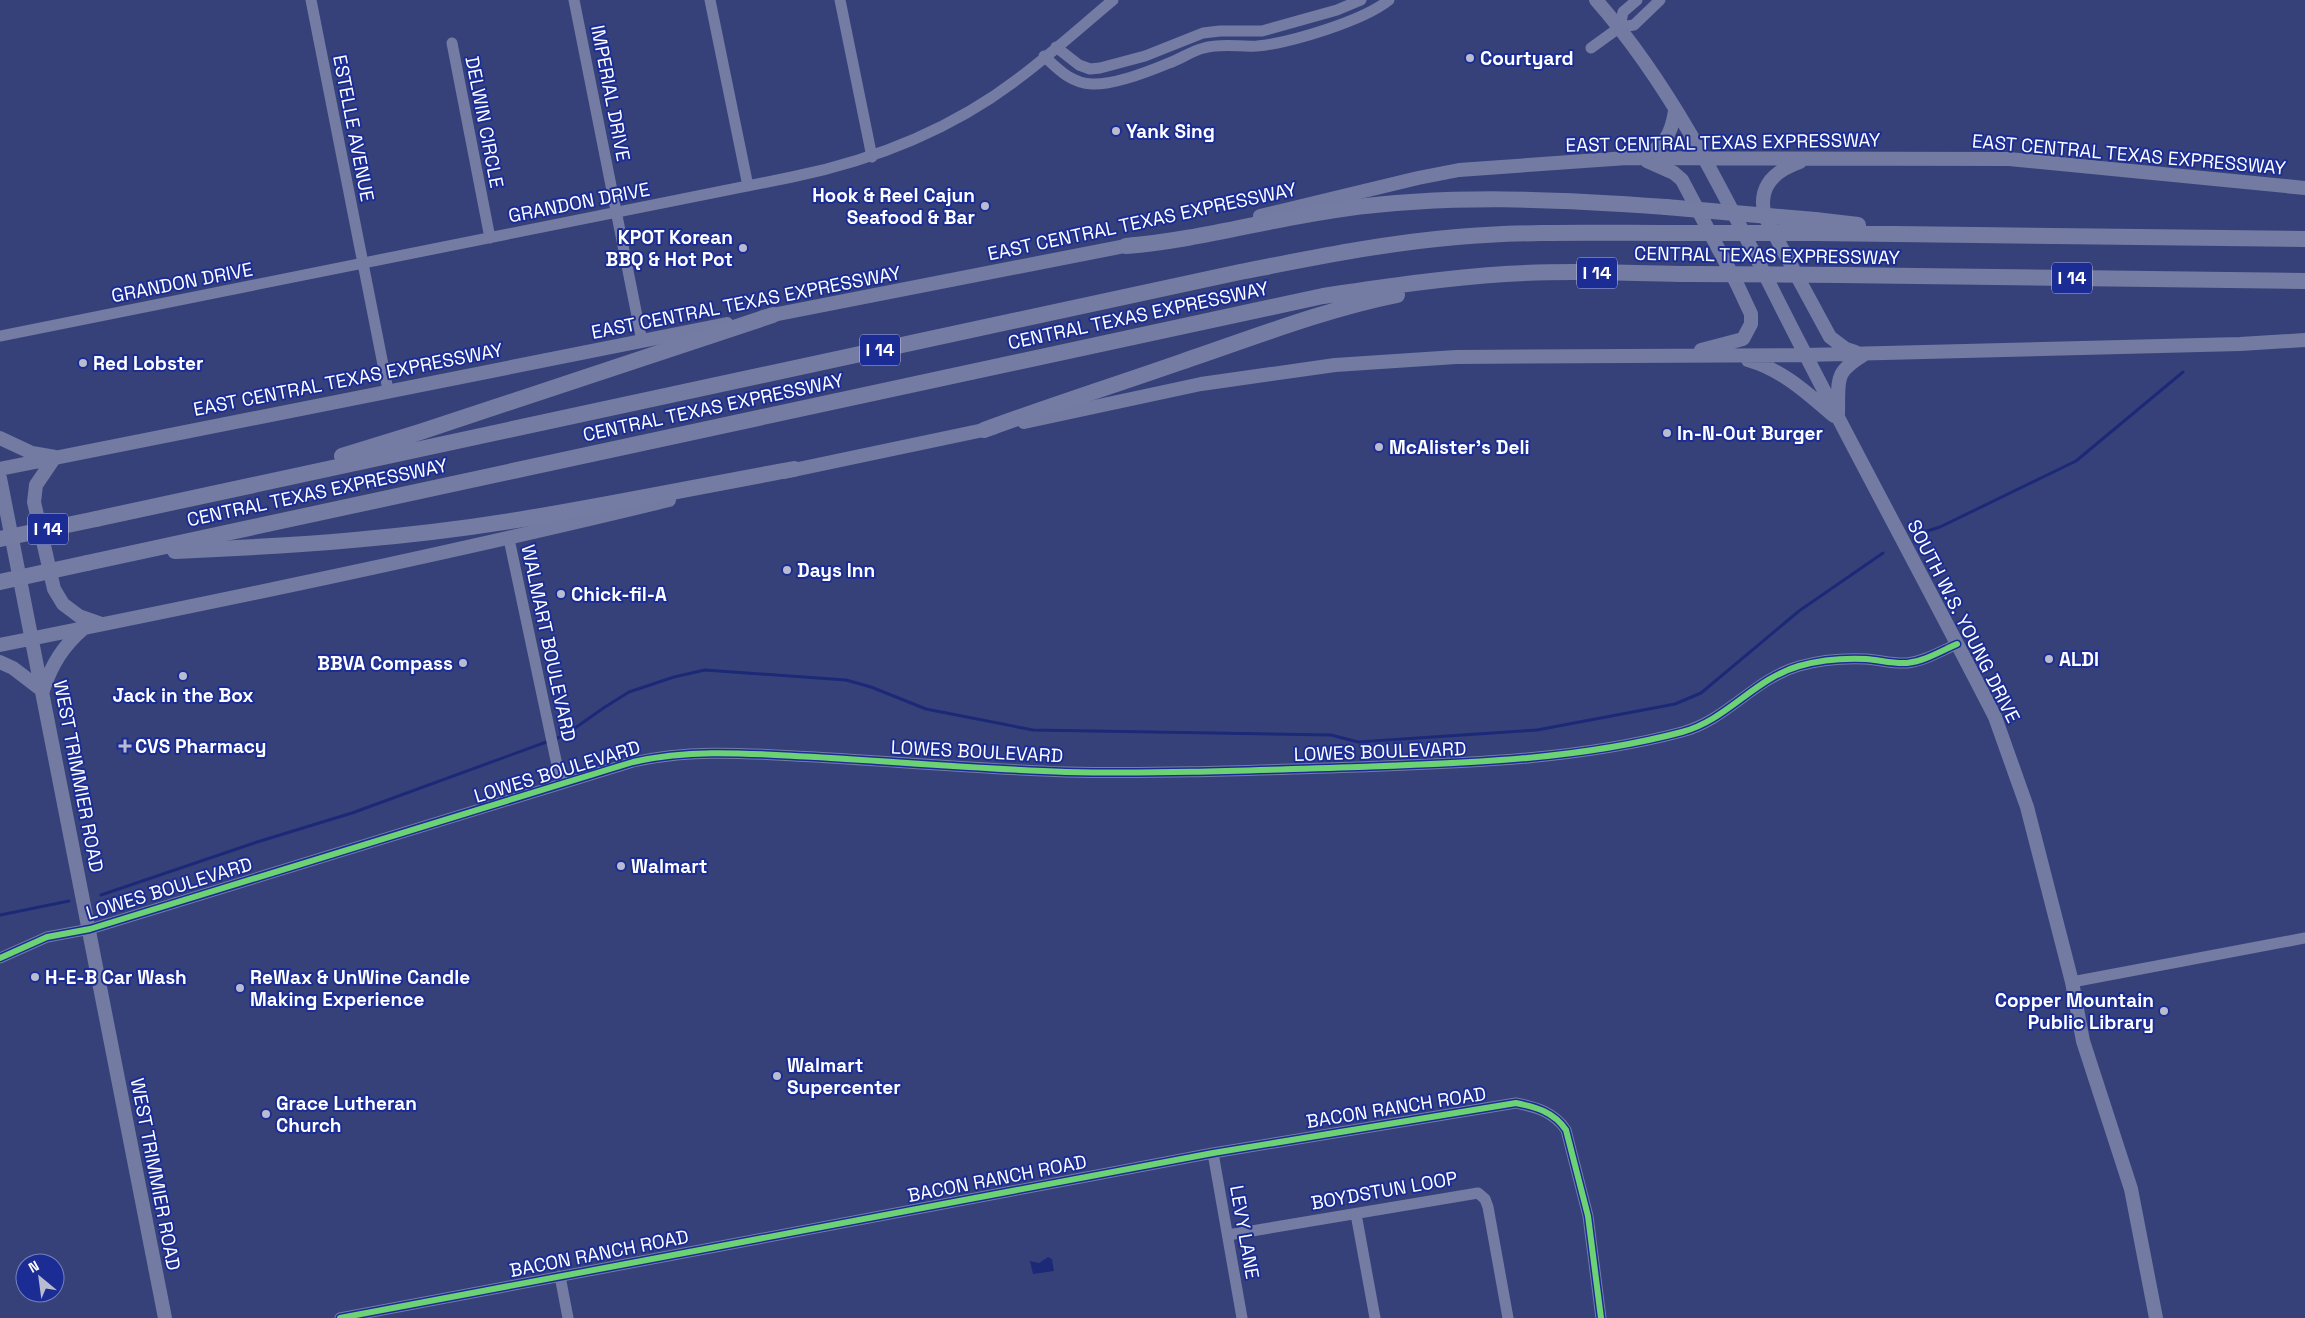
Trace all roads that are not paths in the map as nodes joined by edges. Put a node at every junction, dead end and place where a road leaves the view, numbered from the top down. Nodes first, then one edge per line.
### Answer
1 (311, 0) edge
2 (574, 0) edge
3 (710, 0) edge
4 (840, 0) edge
5 (1112, 0) edge
6 (1361, 0) edge
7 (1389, 0) edge
8 (1596, 0) edge
9 (1636, 0) edge
10 (1660, 0) edge
11 (1337, 10) junction
12 (1342, 24) junction
13 (1284, 25) junction
14 (1620, 27) junction
15 (1292, 39) junction
16 (452, 43) dead end
17 (1056, 47) junction
18 (1170, 47) junction
19 (1591, 48) dead end
20 (1044, 56) junction
21 (1176, 60) junction
22 (1115, 65) junction
23 (1119, 79) junction
24 (1675, 111) junction
25 (872, 157) junction
26 (1641, 158) junction
27 (1705, 159) junction
28 (1805, 160) junction
29 (748, 186) junction
30 (2305, 188) edge
31 (617, 212) junction
32 (1815, 226) junction
33 (490, 238) junction
34 (2305, 239) edge
35 (1126, 246) junction
36 (363, 263) junction
37 (1505, 274) junction
38 (2305, 281) edge
39 (773, 315) junction
40 (3, 334) edge
41 (642, 340) junction
42 (2305, 340) edge
43 (1863, 353) junction
44 (1806, 355) junction
45 (1674, 356) junction
46 (1733, 356) junction
47 (388, 390) junction
48 (1839, 419) junction
49 (984, 430) junction
50 (0, 438) edge
51 (55, 457) junction
52 (0, 468) edge
53 (794, 469) junction
54 (295, 475) junction
55 (0, 478) edge
56 (509, 539) junction
57 (0, 540) edge
58 (133, 552) junction
59 (0, 582) edge
60 (100, 623) junction
61 (86, 626) junction
62 (33, 638) junction
63 (1957, 644) junction
64 (0, 645) edge
65 (0, 662) edge
66 (43, 691) junction
67 (561, 784) junction
68 (90, 929) junction
69 (2305, 938) edge
70 (0, 958) edge
71 (2072, 982) junction
72 (1213, 1153) junction
73 (1356, 1214) junction
74 (1228, 1235) junction
75 (560, 1276) junction
76 (373, 1315) edge
77 (165, 1318) edge
78 (340, 1318) edge
79 (568, 1318) edge
80 (1242, 1318) edge
81 (1375, 1318) edge
82 (1508, 1318) edge
83 (1601, 1318) edge
84 (2156, 1318) edge

1 - 36 street, ESTELLE AVENUE
2 - 31 street, IMPERIAL DRIVE
3 - 29 street
4 - 25 street
5 - 17 street, GRANDON DRIVE
6 - 11 street
7 - 12 street
8 - 14 main road, SOUTH W.S. YOUNG DRIVE
9 - 14 street
10 - 14 street
11 - 12 street
11 - 13 street
12 - 15 street
13 - 15 street
13 - 18 street
14 - 19 street
14 - 24 main road, SOUTH W.S. YOUNG DRIVE
15 - 21 street
16 - 33 street, DELWIN CIRCLE
17 - 20 street, GRANDON DRIVE
17 - 22 street
18 - 21 street
18 - 22 street
20 - 23 street
20 - 25 street, GRANDON DRIVE
21 - 23 street
22 - 23 street
24 - 26 main road
24 - 27 main road, SOUTH W.S. YOUNG DRIVE
25 - 29 street, GRANDON DRIVE
26 - 27 main road, EAST CENTRAL TEXAS EXPRESSWAY
26 - 35 main road, EAST CENTRAL TEXAS EXPRESSWAY
26 - 45 main road
27 - 28 main road, EAST CENTRAL TEXAS EXPRESSWAY
27 - 44 main road, SOUTH W.S. YOUNG DRIVE
28 - 30 main road, EAST CENTRAL TEXAS EXPRESSWAY
28 - 43 main road
29 - 31 street, GRANDON DRIVE
31 - 33 street, GRANDON DRIVE
31 - 41 street, IMPERIAL DRIVE
32 - 34 highway, CENTRAL TEXAS EXPRESSWAY / I 14
32 - 35 highway, bridge
32 - 54 highway, CENTRAL TEXAS EXPRESSWAY / I 14, bridge
33 - 36 street, GRANDON DRIVE
35 - 39 main road, EAST CENTRAL TEXAS EXPRESSWAY
36 - 40 street, GRANDON DRIVE
36 - 47 street, ESTELLE AVENUE
37 - 38 highway, CENTRAL TEXAS EXPRESSWAY / I 14, bridge
37 - 49 highway
37 - 58 highway, CENTRAL TEXAS EXPRESSWAY / I 14
39 - 41 main road, EAST CENTRAL TEXAS EXPRESSWAY
39 - 54 highway
41 - 47 main road, EAST CENTRAL TEXAS EXPRESSWAY
42 - 43 main road
43 - 44 main road
43 - 48 main road
44 - 46 main road
44 - 48 main road, SOUTH W.S. YOUNG DRIVE
45 - 46 main road
45 - 49 main road
46 - 48 main road
47 - 51 main road, EAST CENTRAL TEXAS EXPRESSWAY
48 - 63 main road, SOUTH W.S. YOUNG DRIVE
49 - 53 main road
50 - 51 main road
51 - 52 main road, EAST CENTRAL TEXAS EXPRESSWAY
51 - 60 main road
53 - 56 main road
53 - 58 highway
54 - 57 highway, CENTRAL TEXAS EXPRESSWAY / I 14, bridge
55 - 62 main road, WEST TRIMMIER ROAD
56 - 60 main road
56 - 67 street, WALMART BOULEVARD
58 - 59 highway, CENTRAL TEXAS EXPRESSWAY / I 14, bridge
60 - 61 main road
61 - 62 main road
61 - 66 main road
62 - 64 main road
62 - 66 main road, WEST TRIMMIER ROAD
63 - 67 street, LOWES BOULEVARD
63 - 71 main road, SOUTH W.S. YOUNG DRIVE
65 - 66 main road
66 - 68 main road, WEST TRIMMIER ROAD
67 - 68 street, LOWES BOULEVARD
68 - 70 street, LOWES BOULEVARD
68 - 77 main road, WEST TRIMMIER ROAD
69 - 71 street
71 - 84 main road, SOUTH W.S. YOUNG DRIVE
72 - 74 street, LEVY LANE
72 - 75 street, BACON RANCH ROAD
72 - 83 street, BACON RANCH ROAD
73 - 74 street, BOYDSTUN LOOP
73 - 81 street
73 - 82 street, BOYDSTUN LOOP
74 - 80 street, LEVY LANE
75 - 76 street, BACON RANCH ROAD
75 - 79 street
76 - 78 street, BACON RANCH ROAD

